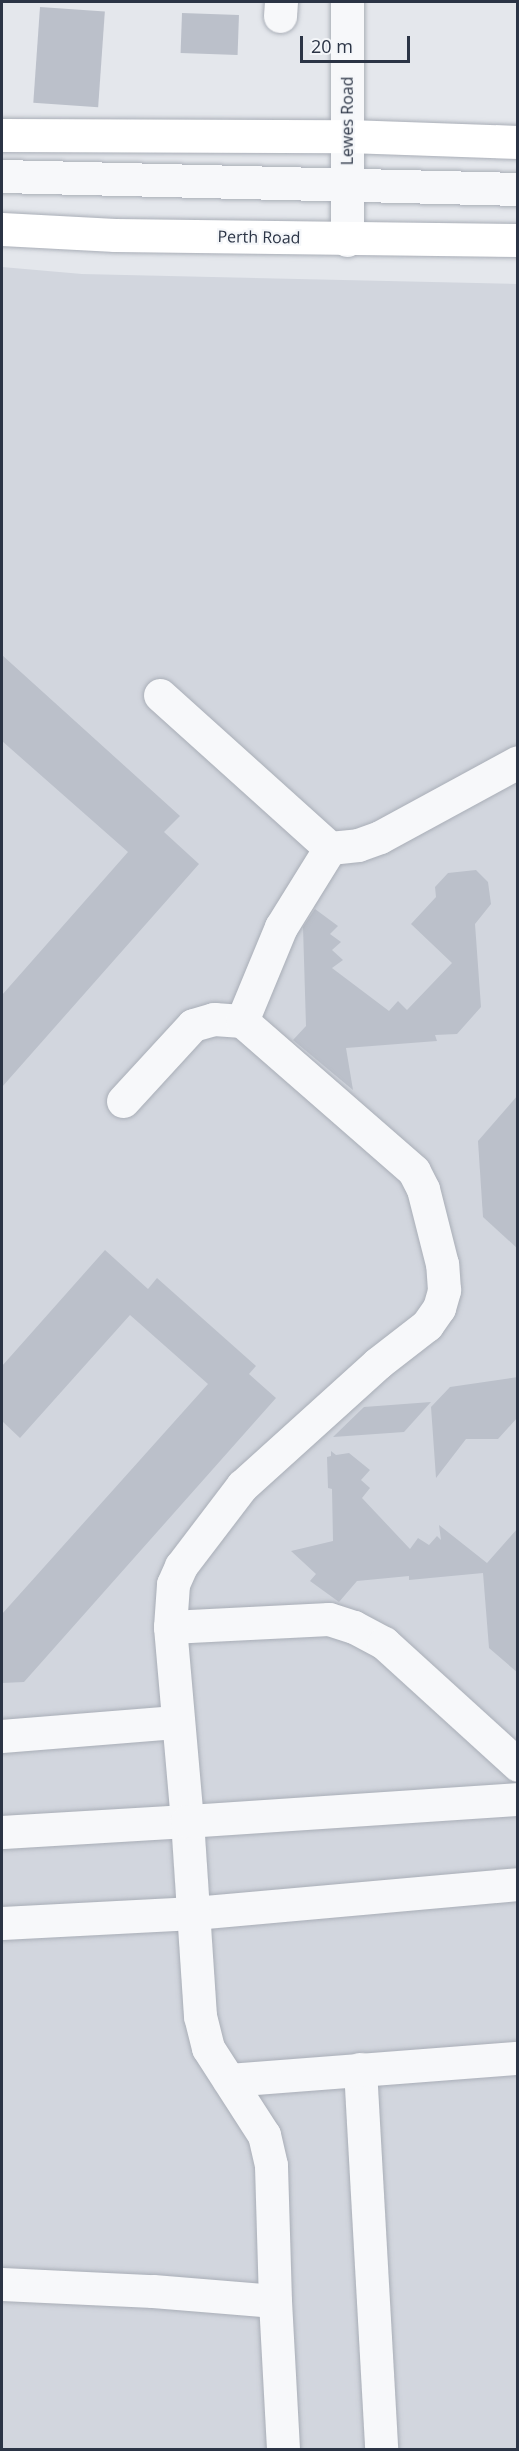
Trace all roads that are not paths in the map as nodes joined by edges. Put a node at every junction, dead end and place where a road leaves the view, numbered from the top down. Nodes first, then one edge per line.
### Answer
1 (347, 2) edge
2 (2, 135) edge
3 (348, 136) junction
4 (518, 142) edge
5 (2, 176) edge
6 (346, 187) junction
7 (518, 189) edge
8 (2, 229) edge
9 (347, 240) junction
10 (518, 240) edge
11 (160, 695) dead end
12 (518, 762) edge
13 (330, 848) junction
14 (242, 1021) junction
15 (123, 1101) dead end
16 (170, 1627) junction
17 (177, 1722) junction
18 (2, 1736) edge
19 (518, 1765) edge
20 (518, 1799) edge
21 (187, 1821) junction
22 (2, 1832) edge
23 (518, 1884) edge
24 (194, 1912) junction
25 (2, 1923) edge
26 (518, 2058) edge
27 (360, 2069) junction
28 (230, 2080) junction
29 (2, 2284) edge
30 (275, 2301) junction
31 (283, 2450) edge
32 (381, 2450) edge

1 - 3 street, Lewes Road
2 - 3 main road
3 - 4 main road
3 - 6 street, Lewes Road
5 - 6 street
6 - 7 street
6 - 9 street, Lewes Road
8 - 9 main road, Perth Road
9 - 10 main road, Perth Road
11 - 13 street
12 - 13 street
13 - 14 street
14 - 15 street
14 - 16 street
16 - 17 street
16 - 19 street
17 - 18 street
17 - 21 street
20 - 21 street
21 - 22 street
21 - 24 street
23 - 24 street
24 - 25 street
24 - 28 street
26 - 27 street
27 - 28 street
27 - 32 street
28 - 30 street
29 - 30 street
30 - 31 street

